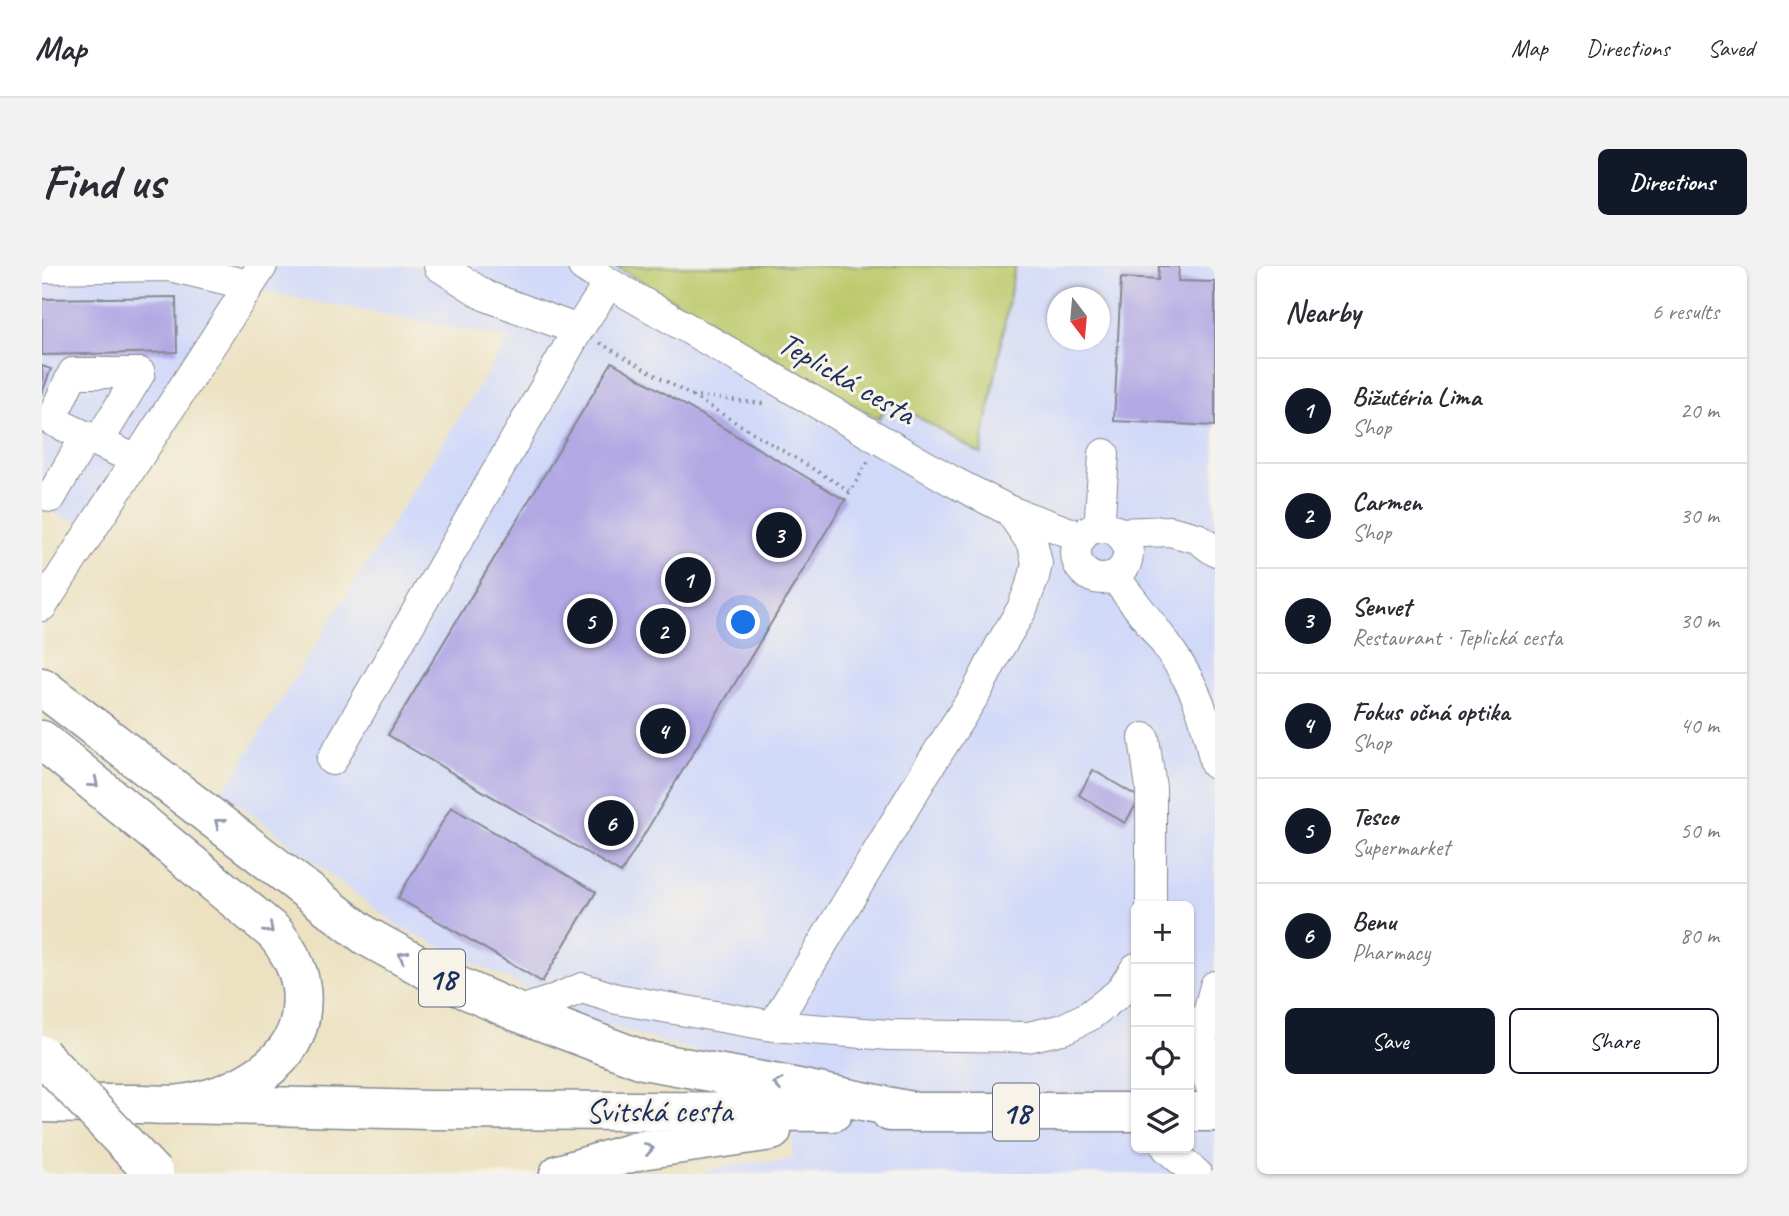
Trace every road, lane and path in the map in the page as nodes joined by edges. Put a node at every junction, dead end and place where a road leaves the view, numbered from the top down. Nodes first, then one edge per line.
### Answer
1 (439, 266) edge
2 (583, 266) edge
3 (42, 268) edge
4 (255, 276) edge
5 (609, 283) junction
6 (578, 330) junction
7 (691, 395) junction
8 (777, 405) dead end
9 (881, 440) junction
10 (1104, 454) dead end
11 (136, 460) junction
12 (850, 491) junction
13 (51, 498) dead end
14 (845, 500) dead end
15 (1010, 511) junction
16 (1100, 550) junction
17 (1215, 551) edge
18 (1034, 577) junction
19 (42, 606) edge
20 (1022, 609) junction
21 (42, 687) edge
22 (1144, 738) dead end
23 (42, 740) edge
24 (332, 760) dead end
25 (1215, 764) edge
26 (1151, 901) edge
27 (1131, 975) edge
28 (1215, 986) edge
29 (517, 1012) junction
30 (773, 1026) junction
31 (1195, 1042) edge
32 (42, 1055) edge
33 (1215, 1098) edge
34 (42, 1103) edge
35 (181, 1104) junction
36 (1131, 1111) edge
37 (917, 1112) junction
38 (1194, 1112) edge
39 (1215, 1112) edge
40 (724, 1138) junction
41 (1173, 1153) edge
42 (154, 1174) edge
43 (559, 1174) edge
44 (667, 1174) edge
45 (1197, 1174) edge

1 - 6 street
2 - 5 street, Teplická cesta
3 - 4 street
4 - 11 street
5 - 6 street
5 - 9 street, Teplická cesta
6 - 7 path
6 - 24 street
7 - 8 path
7 - 12 path
9 - 12 path
9 - 15 street, Teplická cesta
10 - 16 street
11 - 13 street
11 - 19 street
12 - 14 path
15 - 16 street, Teplická cesta
15 - 18 street
16 - 17 street
16 - 18 street
16 - 20 street
16 - 25 street
18 - 20 street
20 - 30 street
29 -> 21 main road, 18
22 - 26 street
23 -> 35 main road
27 - 30 street
28 - 31 street
29 - 30 street
37 -> 29 main road, 18
31 - 33 street
32 - 42 main road, bridge
34 - 35 main road, 18
35 - 37 main road, Svitská cesta / 18
36 - 37 main road, Svitská cesta / 18
37 - 40 main road, 18
38 - 39 main road
43 -> 40 main road, 18
40 - 44 main road
41 - 45 street

